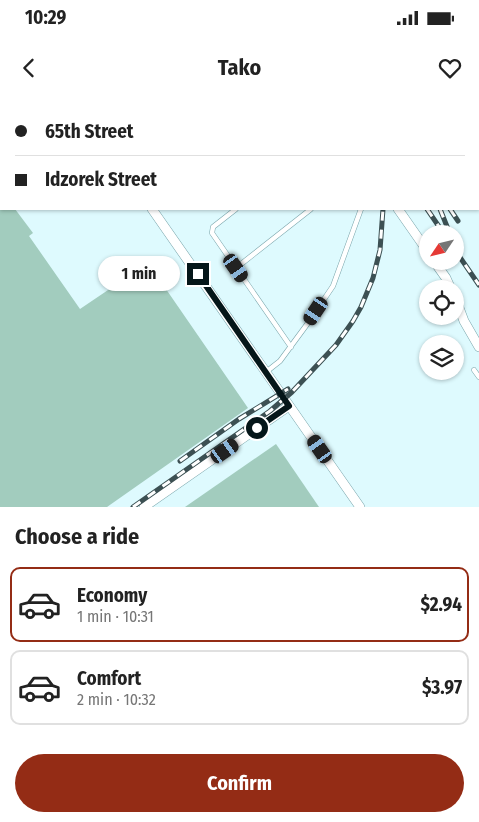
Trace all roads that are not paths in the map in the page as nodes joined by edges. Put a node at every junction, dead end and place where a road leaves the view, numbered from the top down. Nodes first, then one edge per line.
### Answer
1 (153, 210) edge
2 (235, 210) edge
3 (310, 210) edge
4 (361, 210) edge
5 (399, 210) edge
6 (419, 239) edge
7 (236, 268) junction
8 (464, 321) edge
9 (290, 346) junction
10 (479, 347) edge
11 (474, 370) dead end
12 (266, 372) junction
13 (479, 377) edge
14 (289, 406) junction
15 (144, 507) edge
16 (360, 507) edge

1 - 12 street
2 - 7 lane
3 - 7 lane
4 - 9 lane
5 - 6 street
7 - 9 lane
8 - 10 street
9 - 12 lane
11 - 13 lane
12 - 14 street
14 - 15 street
14 - 16 street

